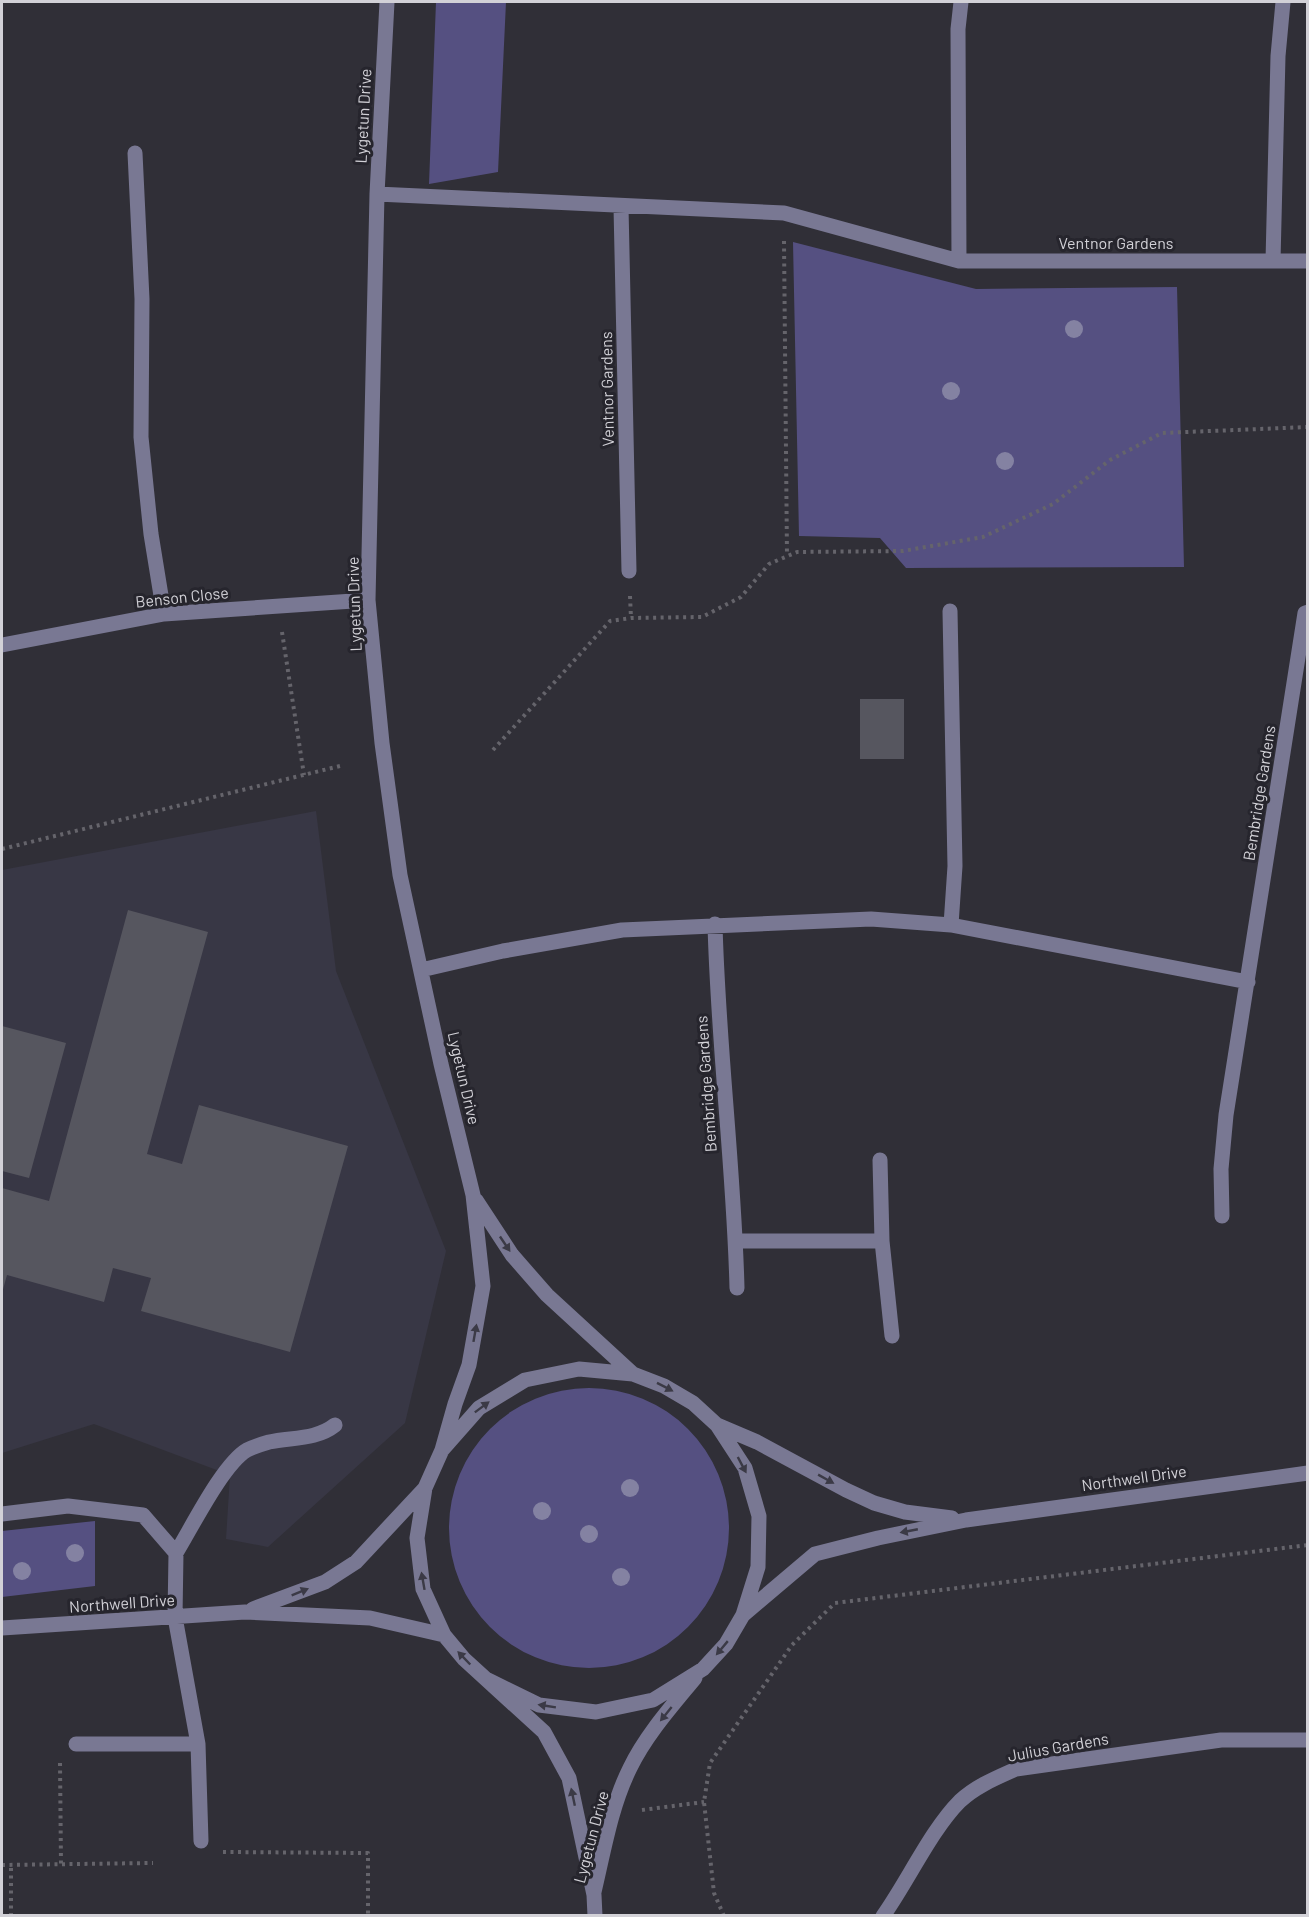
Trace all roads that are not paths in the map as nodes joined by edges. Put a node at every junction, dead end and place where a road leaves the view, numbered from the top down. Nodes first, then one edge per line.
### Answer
1 (387, 2) edge
2 (961, 2) edge
3 (1283, 2) edge
4 (135, 153) dead end
5 (377, 194) junction
6 (621, 207) junction
7 (959, 261) junction
8 (1273, 261) junction
9 (1308, 261) edge
10 (629, 571) dead end
11 (368, 600) junction
12 (950, 611) dead end
13 (1308, 612) edge
14 (164, 614) junction
15 (2, 645) edge
16 (715, 924) junction
17 (951, 925) junction
18 (421, 970) junction
19 (1248, 982) junction
20 (880, 1160) dead end
21 (473, 1195) junction
22 (1222, 1216) dead end
23 (736, 1240) junction
24 (882, 1241) junction
25 (737, 1288) dead end
26 (892, 1336) dead end
27 (633, 1374) junction
28 (335, 1425) dead end
29 (717, 1425) junction
30 (442, 1450) junction
31 (1308, 1473) edge
32 (425, 1488) junction
33 (2, 1514) edge
34 (966, 1520) junction
35 (176, 1553) junction
36 (245, 1612) junction
37 (743, 1615) junction
38 (175, 1617) junction
39 (2, 1628) edge
40 (444, 1635) junction
41 (703, 1669) junction
42 (486, 1679) junction
43 (1308, 1740) edge
44 (75, 1744) road end
45 (198, 1744) junction
46 (201, 1841) road end
47 (594, 1895) junction
48 (595, 1916) edge
49 (883, 1916) edge

1 - 5 street, Lygetun Drive
2 - 7 street
3 - 8 street
4 - 14 street
5 - 6 street, Ventnor Gardens
5 - 11 street, Lygetun Drive
6 - 7 street, Ventnor Gardens
6 - 10 street, Ventnor Gardens
7 - 8 street, Ventnor Gardens
8 - 9 street, Ventnor Gardens
11 - 14 street, Benson Close
11 - 18 street, Lygetun Drive
12 - 17 street
13 - 19 street, Bembridge Gardens
14 - 15 street, Benson Close
16 - 17 street
16 - 18 street
16 - 23 street, Bembridge Gardens
17 - 19 street
18 - 21 street, Lygetun Drive
19 - 22 street, Bembridge Gardens
20 - 24 street
21 -> 27 street
30 -> 21 street
23 - 24 street
23 - 25 street, Bembridge Gardens
24 - 26 street
27 -> 29 street, Lygetun Drive
30 -> 27 street, Lygetun Drive
28 - 35 street
29 -> 34 street
29 -> 37 street, Lygetun Drive
30 - 32 street, Lygetun Drive
31 - 34 street, Northwell Drive
36 -> 32 street, Northwell Drive
40 -> 32 street, Lygetun Drive
33 - 35 street
34 -> 37 street
35 - 38 street
36 - 38 street, Northwell Drive
36 - 40 street, Northwell Drive
37 -> 41 street, Lygetun Drive
38 - 39 street, Northwell Drive
38 - 45 street
42 -> 40 street, Lygetun Drive
41 -> 42 street, Lygetun Drive
41 -> 47 street, Lygetun Drive
47 -> 42 street, Lygetun Drive
43 - 49 street, Julius Gardens
44 - 45 street
45 - 46 street
47 - 48 street, Lygetun Drive

